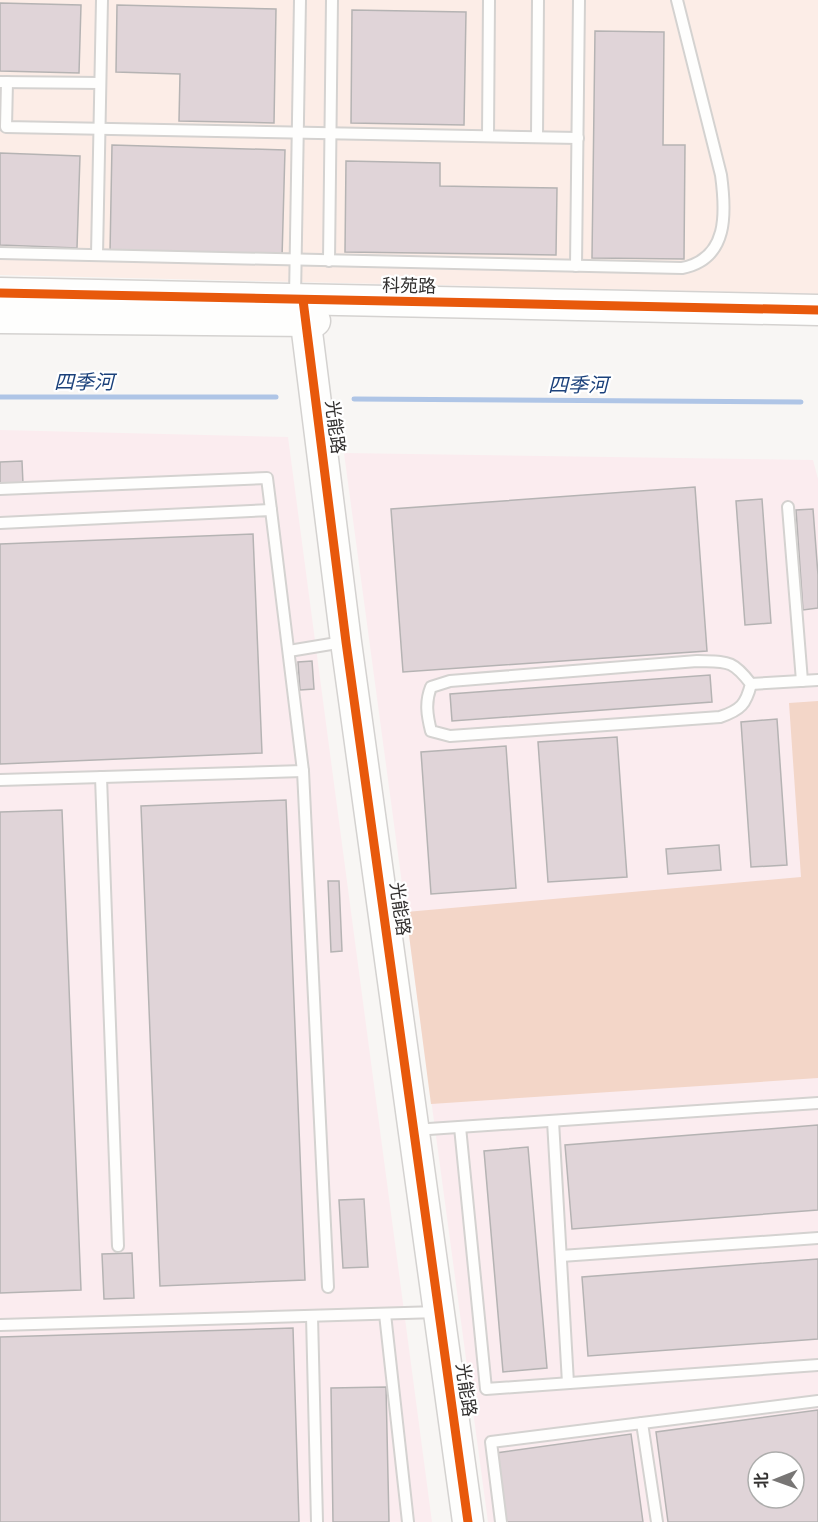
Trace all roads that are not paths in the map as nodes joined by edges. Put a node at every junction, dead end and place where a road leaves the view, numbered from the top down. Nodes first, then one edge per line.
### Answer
1 (102, 0) edge
2 (300, 0) edge
3 (332, 0) edge
4 (489, 0) edge
5 (538, 0) edge
6 (579, 0) edge
7 (677, 0) edge
8 (3, 82) edge
9 (100, 83) junction
10 (99, 129) junction
11 (298, 132) junction
12 (331, 133) junction
13 (488, 136) junction
14 (537, 137) junction
15 (578, 138) junction
16 (0, 253) edge
17 (97, 255) junction
18 (295, 260) junction
19 (329, 261) junction
20 (576, 266) junction
21 (0, 294) edge
22 (301, 307) junction
23 (818, 310) edge
24 (0, 318) edge
25 (818, 329) edge
26 (0, 489) edge
27 (788, 507) dead end
28 (271, 510) junction
29 (0, 523) edge
30 (346, 642) junction
31 (289, 651) junction
32 (818, 680) edge
33 (802, 681) junction
34 (751, 684) junction
35 (303, 771) junction
36 (101, 777) junction
37 (0, 780) edge
38 (818, 1103) edge
39 (553, 1121) junction
40 (460, 1127) junction
41 (413, 1130) junction
42 (818, 1238) edge
43 (118, 1245) dead end
44 (561, 1256) junction
45 (328, 1287) dead end
46 (439, 1312) junction
47 (385, 1314) junction
48 (312, 1316) junction
49 (0, 1325) edge
50 (818, 1365) edge
51 (568, 1383) junction
52 (818, 1401) edge
53 (642, 1423) junction
54 (317, 1522) edge
55 (408, 1522) edge
56 (468, 1522) edge
57 (501, 1522) edge
58 (657, 1522) edge

1 - 9 lane
2 - 11 lane
3 - 12 lane
4 - 13 lane
5 - 14 lane
6 - 15 lane
7 - 20 lane
8 - 9 lane
8 - 10 lane
9 - 10 lane
10 - 11 lane
10 - 17 lane
11 - 12 lane
11 - 18 lane
12 - 13 lane
12 - 19 lane
13 - 14 lane
14 - 15 lane
15 - 20 lane
16 - 17 lane
17 - 18 lane
18 - 19 lane
18 - 22 lane
19 - 20 lane
21 - 22 street, 科苑路
22 - 23 street, 科苑路
22 - 24 street, 科苑路
22 - 25 street, 科苑路
22 - 30 street, 光能路
26 - 28 lane
27 - 33 lane
28 - 29 lane
28 - 31 lane
30 - 31 lane
30 - 41 street, 光能路
31 - 35 lane
32 - 33 lane
33 - 34 lane
34 - 34 lane
35 - 36 lane
35 - 45 lane
36 - 37 lane
36 - 43 lane
38 - 39 lane
39 - 40 lane
39 - 44 lane
40 - 41 lane
40 - 51 lane
41 - 46 street, 光能路
42 - 44 lane
44 - 51 lane
46 - 47 lane
46 - 56 street, 光能路
47 - 48 lane
47 - 55 lane
48 - 49 lane
48 - 54 lane
50 - 51 lane
52 - 53 lane
53 - 57 lane
53 - 58 lane

